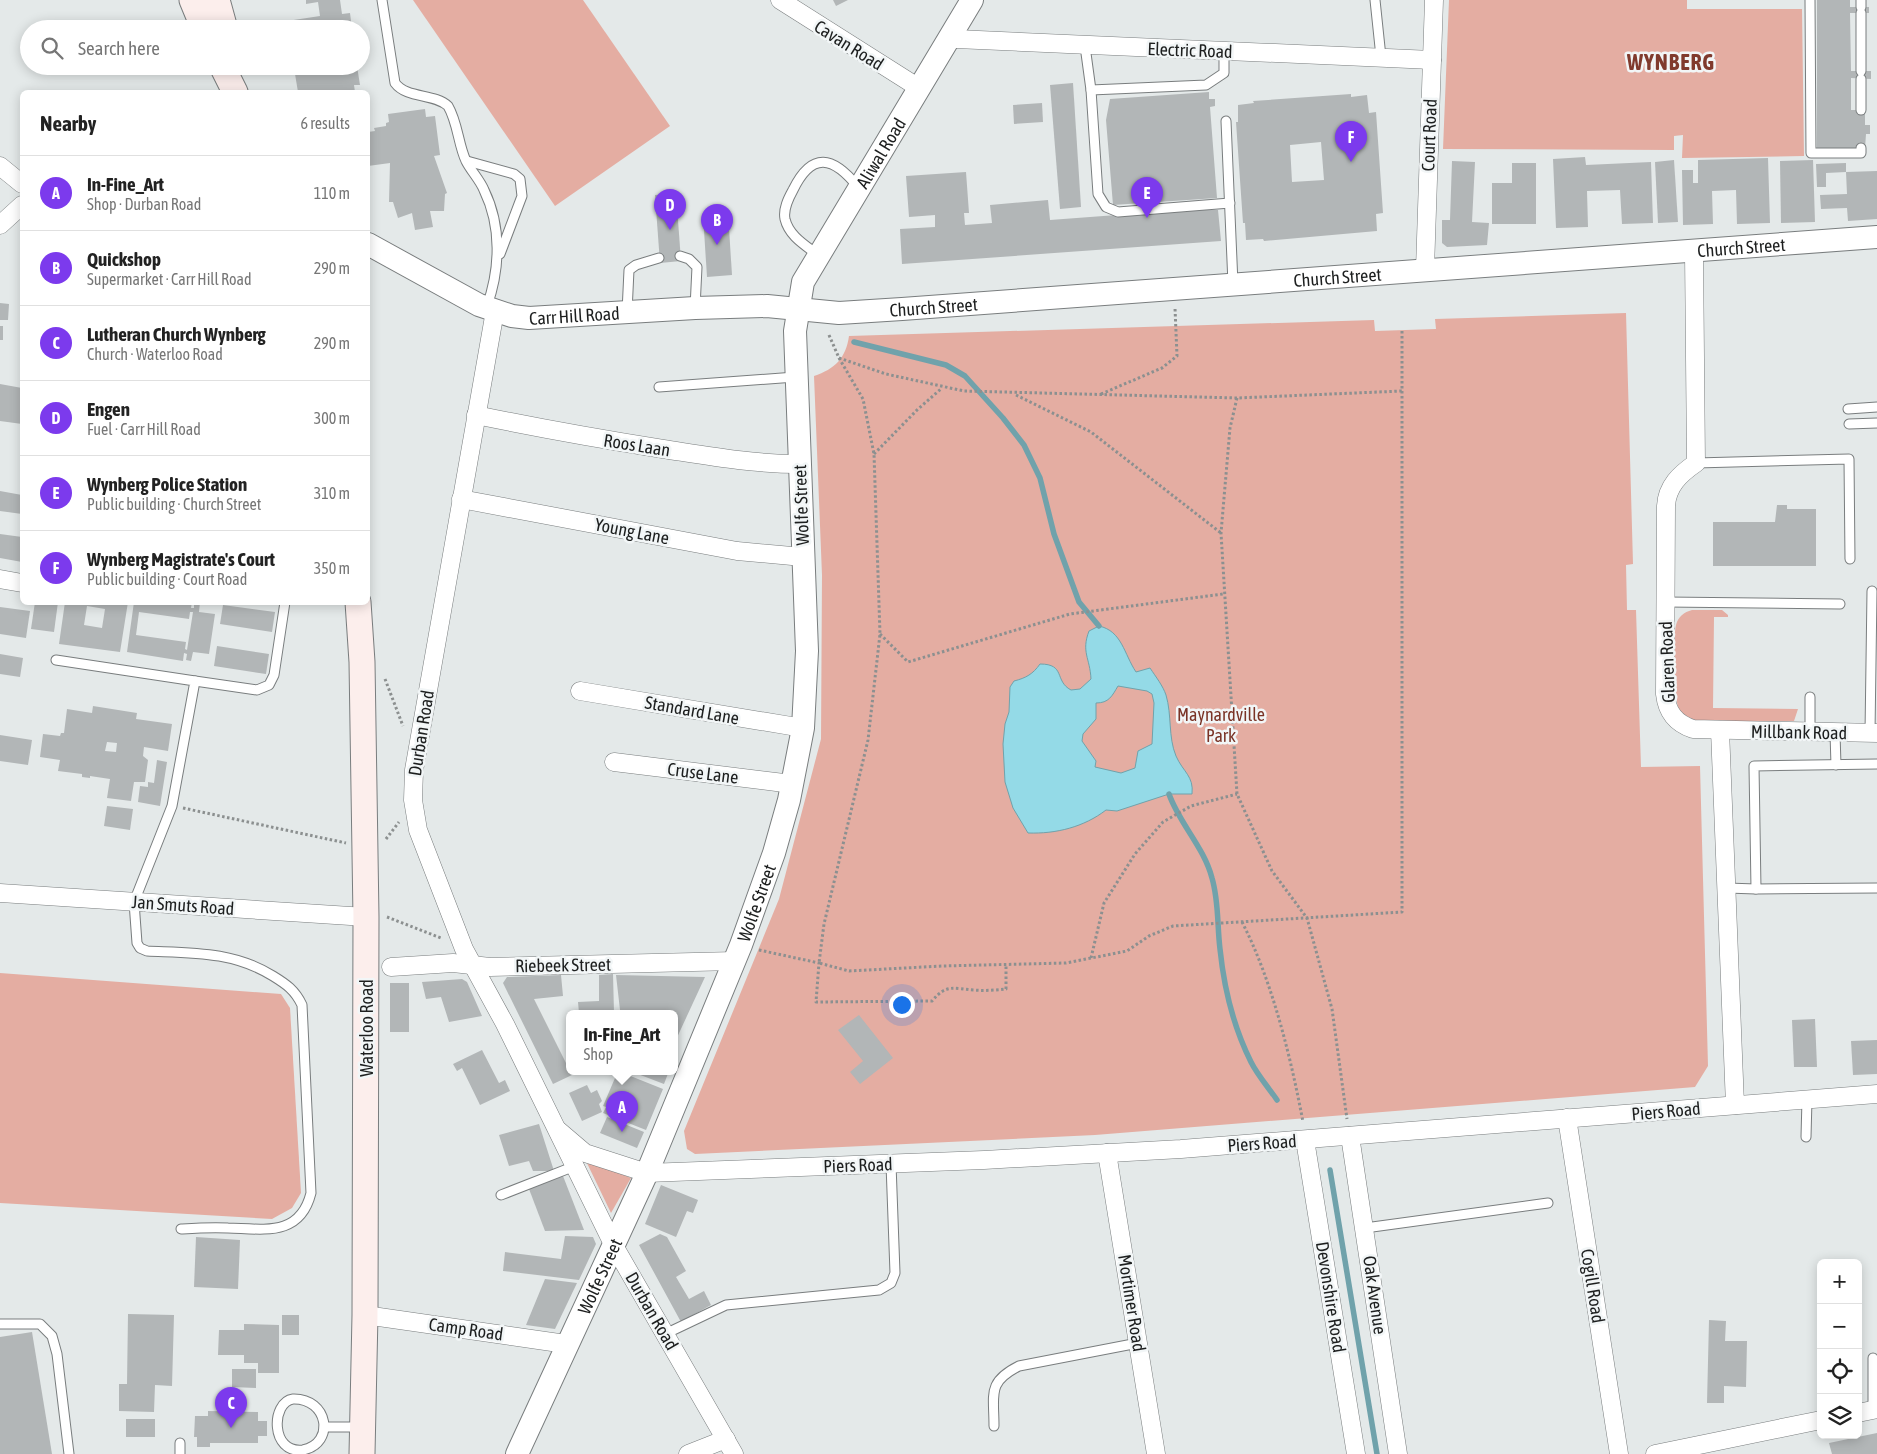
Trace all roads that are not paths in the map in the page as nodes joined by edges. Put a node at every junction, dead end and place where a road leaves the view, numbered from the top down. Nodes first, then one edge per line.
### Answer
1 (192, 0) edge
2 (217, 0) edge
3 (382, 0) edge
4 (780, 0) edge
5 (972, 0) edge
6 (1375, 0) edge
7 (1434, 0) edge
8 (1810, 0) edge
9 (1861, 6) edge
10 (200, 20) edge
11 (223, 20) edge
12 (950, 36) junction
13 (1085, 46) junction
14 (1224, 51) junction
15 (1381, 57) junction
16 (1432, 60) junction
17 (919, 88) junction
18 (1091, 90) junction
19 (1861, 110) dead end
20 (1226, 121) dead end
21 (1861, 148) dead end
22 (466, 161) junction
23 (0, 166) edge
24 (20, 182) edge
25 (859, 187) junction
26 (1230, 204) junction
27 (20, 207) edge
28 (0, 225) edge
29 (1877, 237) edge
30 (370, 245) edge
31 (1694, 252) junction
32 (818, 255) junction
33 (680, 256) dead end
34 (659, 258) dead end
35 (497, 260) junction
36 (1425, 269) junction
37 (1233, 284) junction
38 (695, 308) junction
39 (798, 309) junction
40 (490, 310) junction
41 (627, 312) junction
42 (795, 377) junction
43 (659, 387) dead end
44 (1877, 407) edge
45 (1848, 409) dead end
46 (476, 415) junction
47 (1877, 423) edge
48 (1849, 424) dead end
49 (1696, 463) junction
50 (799, 464) junction
51 (461, 499) junction
52 (803, 558) junction
53 (1850, 559) dead end
54 (0, 579) edge
55 (20, 583) edge
56 (1872, 591) dead end
57 (1666, 602) junction
58 (1840, 604) dead end
59 (284, 605) edge
60 (358, 605) edge
61 (56, 660) dead end
62 (194, 681) junction
63 (580, 691) dead end
64 (1810, 697) dead end
65 (803, 728) junction
66 (1720, 730) junction
67 (1810, 732) junction
68 (1835, 732) junction
69 (1874, 733) edge
70 (614, 762) dead end
71 (1877, 764) edge
72 (1836, 765) junction
73 (792, 784) junction
74 (1727, 888) junction
75 (1877, 888) edge
76 (1756, 889) junction
77 (0, 893) edge
78 (134, 902) junction
79 (374, 917) junction
80 (735, 961) junction
81 (474, 966) junction
82 (391, 967) dead end
83 (1877, 1094) edge
84 (1807, 1099) junction
85 (1735, 1105) junction
86 (1567, 1118) junction
87 (1349, 1130) junction
88 (1304, 1133) junction
89 (1806, 1137) dead end
90 (1107, 1153) junction
91 (580, 1159) junction
92 (891, 1164) junction
93 (647, 1173) junction
94 (501, 1195) dead end
95 (1548, 1203) dead end
96 (1365, 1228) junction
97 (181, 1229) dead end
98 (612, 1244) junction
99 (365, 1315) junction
100 (0, 1324) edge
101 (665, 1334) junction
102 (1138, 1343) junction
103 (566, 1344) junction
104 (1873, 1358) dead end
105 (1869, 1410) edge
106 (1817, 1421) edge
107 (324, 1426) junction
108 (994, 1426) dead end
109 (363, 1427) junction
110 (180, 1443) dead end
111 (730, 1447) edge
112 (298, 1452) edge
113 (69, 1454) edge
114 (180, 1454) edge
115 (362, 1454) edge
116 (517, 1454) edge
117 (688, 1454) edge
118 (1156, 1454) edge
119 (1356, 1454) edge
120 (1398, 1454) edge
121 (1619, 1454) edge
122 (1654, 1454) edge

1 - 10 main road
2 - 11 main road
3 - 22 lane
4 - 17 street, Cavan Road
5 - 12 street, Aliwal Road
6 - 15 lane
7 - 16 street, Court Road
8 - 21 lane
9 - 19 lane
12 - 13 street, Electric Road
12 - 17 street, Aliwal Road
13 - 14 street, Electric Road
13 - 18 lane
14 - 15 street, Electric Road
14 - 18 lane
15 - 16 street, Electric Road
16 - 36 street, Court Road
17 - 25 street, Aliwal Road
18 - 26 lane
20 - 26 lane
22 - 35 lane
22 - 35 lane
23 - 24 street
25 - 32 street, Aliwal Road
25 - 32 lane
26 - 37 lane
27 - 28 street
29 - 31 street, Church Street
30 - 40 street, Carr Hill Road
31 - 36 street, Church Street
31 - 49 street
32 - 39 street, Aliwal Road
33 - 38 lane
34 - 41 lane
35 - 40 lane
36 - 37 street, Church Street
37 - 39 street, Church Street
38 - 39 street, Carr Hill Road
38 - 41 street, Carr Hill Road
39 - 42 street, Wolfe Street
40 - 41 street, Carr Hill Road
40 - 46 street, Durban Road
42 - 43 lane
42 - 50 street, Wolfe Street
44 - 45 lane
46 - 50 street, Roos Laan
46 - 51 street, Durban Road
47 - 48 lane
49 - 53 lane
49 - 57 street, Glaren Road
50 - 52 street, Wolfe Street
51 - 52 street, Young Lane
51 - 81 street, Durban Road
52 - 65 street, Wolfe Street
54 - 55 street
56 - 69 lane
57 - 58 lane
57 - 66 street, Glaren Road
59 - 62 lane
60 - 79 main road, Waterloo Road
61 - 62 lane
62 - 78 lane
63 - 65 street, Standard Lane
64 - 67 lane
65 - 73 street, Wolfe Street
66 - 67 street, Millbank Road
66 - 74 street
67 - 68 street, Millbank Road
68 - 69 street, Millbank Road
68 - 72 lane
70 - 73 street, Cruse Lane
71 - 72 lane
72 - 76 lane
73 - 80 street, Wolfe Street
74 - 76 lane
74 - 85 street
75 - 76 lane
77 - 78 street, Jan Smuts Road
78 - 79 street, Jan Smuts Road
78 - 97 lane
79 - 99 main road, Waterloo Road
80 - 81 street, Riebeek Street
80 - 93 street, Wolfe Street
81 - 82 street, Riebeek Street
81 - 91 street, Durban Road
83 - 84 street, Piers Road
84 - 85 street, Piers Road
84 - 89 lane
85 - 86 street, Piers Road
86 - 87 street, Piers Road
86 - 121 street, Cogill Road
87 - 88 street, Piers Road
87 - 96 street, Oak Avenue
88 - 90 street, Piers Road
88 - 119 street, Devonshire Road
90 - 92 street, Piers Road
90 - 102 street, Mortimer Road
91 - 93 street, Durban Road
91 - 94 lane
91 - 98 street, Durban Road
92 - 93 street, Piers Road
92 - 101 lane
93 - 98 street, Wolfe Street
95 - 96 lane
96 - 120 street, Oak Avenue
98 - 101 street, Durban Road
98 - 103 street, Wolfe Street
99 - 103 street, Camp Road
99 - 109 main road, Waterloo Road
100 - 113 lane
101 - 111 street, Durban Road
102 - 108 lane
102 - 118 street, Mortimer Road
103 - 116 street, Wolfe Street
104 - 105 lane
106 - 122 street
107 - 109 lane
107 - 112 lane
107 - 112 lane
109 - 115 main road, Waterloo Road
110 - 114 lane
111 - 117 street

